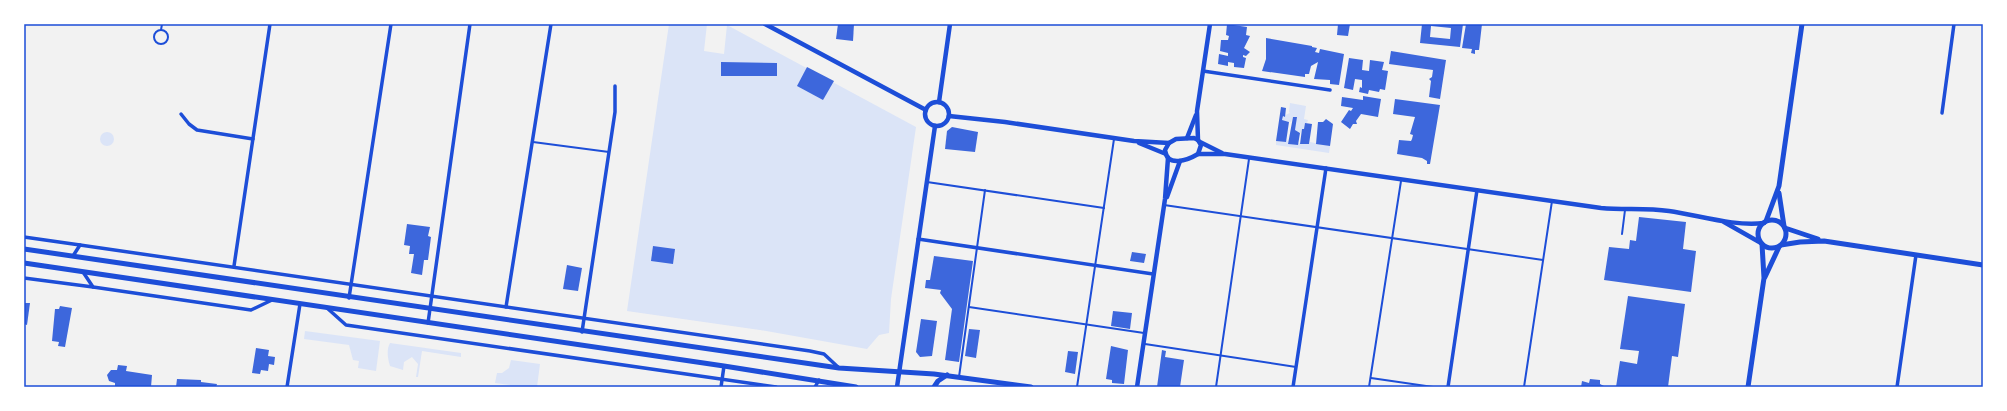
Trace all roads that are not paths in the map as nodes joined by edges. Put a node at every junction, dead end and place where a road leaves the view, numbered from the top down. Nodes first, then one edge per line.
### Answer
1 (162, 24) edge
2 (270, 24) edge
3 (391, 24) edge
4 (470, 24) edge
5 (550, 24) edge
6 (765, 24) edge
7 (950, 24) edge
8 (1210, 24) edge
9 (1802, 24) edge
10 (1954, 24) edge
11 (161, 30) junction
12 (1203, 71) junction
13 (615, 86) dead end
14 (1330, 90) dead end
15 (939, 102) junction
16 (926, 110) junction
17 (1197, 111) junction
18 (1942, 113) dead end
19 (181, 114) dead end
20 (949, 116) junction
21 (935, 126) junction
22 (1114, 138) junction
23 (1187, 138) junction
24 (253, 139) junction
25 (1134, 141) junction
26 (1199, 141) junction
27 (531, 142) junction
28 (1169, 143) junction
29 (609, 152) junction
30 (1198, 154) junction
31 (1224, 154) junction
32 (1167, 156) junction
33 (1249, 157) junction
34 (1180, 161) junction
35 (1326, 168) junction
36 (1401, 180) junction
37 (927, 182) junction
38 (1779, 186) junction
39 (985, 190) junction
40 (1477, 190) junction
41 (1552, 201) junction
42 (1164, 205) junction
43 (1104, 208) junction
44 (1626, 209) junction
45 (1240, 215) junction
46 (1713, 218) junction
47 (1765, 222) junction
48 (1317, 227) junction
49 (1785, 227) junction
50 (1622, 234) dead end
51 (24, 237) edge
52 (918, 239) junction
53 (1391, 239) junction
54 (1824, 241) junction
55 (1761, 243) junction
56 (80, 245) junction
57 (1780, 246) junction
58 (977, 248) junction
59 (24, 249) edge
60 (1468, 250) junction
61 (1916, 255) junction
62 (73, 256) junction
63 (1543, 260) junction
64 (24, 263) edge
65 (1095, 265) junction
66 (1983, 265) edge
67 (234, 266) junction
68 (83, 271) junction
69 (1153, 274) junction
70 (24, 278) edge
71 (1764, 278) junction
72 (351, 284) junction
73 (93, 287) junction
74 (432, 295) junction
75 (349, 298) junction
76 (272, 300) junction
77 (300, 304) junction
78 (506, 307) junction
79 (969, 307) junction
80 (327, 308) junction
81 (430, 309) junction
82 (584, 319) junction
83 (428, 323) junction
84 (1087, 325) junction
85 (582, 332) junction
86 (1145, 333) junction
87 (1144, 344) junction
88 (1221, 355) junction
89 (724, 366) junction
90 (1296, 367) junction
91 (839, 368) junction
92 (899, 372) junction
93 (947, 375) junction
94 (959, 376) junction
95 (1371, 378) junction
96 (722, 379) junction
97 (819, 380) junction
98 (287, 387) edge
99 (721, 387) edge
100 (776, 387) edge
101 (815, 387) edge
102 (856, 387) edge
103 (897, 387) edge
104 (934, 387) edge
105 (1032, 387) edge
106 (1078, 387) edge
107 (1137, 387) edge
108 (1216, 387) edge
109 (1293, 387) edge
110 (1369, 387) edge
111 (1433, 387) edge
112 (1448, 387) edge
113 (1524, 387) edge
114 (1748, 387) edge
115 (1897, 387) edge

1 - 11 lane
2 - 24 street
3 - 72 street
4 - 74 street
5 - 27 street
6 - 16 street
7 - 15 street
8 - 12 street
9 - 38 main road
10 - 18 street
11 - 11 lane
12 - 14 street
12 - 17 street
13 - 29 street
15 - 16 street
15 - 20 street
16 - 21 street
17 - 23 street
17 - 26 street
19 - 24 street
20 - 21 street
20 - 22 street
21 - 37 street
22 - 25 street
22 - 43 lane
23 - 26 street
23 - 28 street
24 - 67 street
25 - 28 street
25 - 32 street
26 - 30 street
26 - 31 street
27 - 29 lane
27 - 78 street
28 - 32 street
29 - 82 street
30 - 31 street
30 - 34 street
31 - 33 street
32 - 34 street
32 - 42 street
33 - 35 street
33 - 45 lane
34 - 42 street
35 - 36 street
35 - 48 street
36 - 40 street
36 - 53 lane
37 - 39 lane
37 - 52 street
38 - 47 main road
38 - 49 main road
39 - 43 lane
39 - 58 lane
40 - 41 street
40 - 60 street
41 - 44 street
41 - 63 lane
42 - 45 lane
42 - 69 street
43 - 65 lane
44 - 46 street
44 - 50 lane
45 - 48 lane
45 - 88 lane
46 - 47 street
46 - 55 street
47 - 49 main road
47 - 55 main road
48 - 53 lane
48 - 90 street
49 - 54 main road
49 - 57 main road
51 - 56 street
52 - 58 street
52 - 92 street
53 - 60 lane
53 - 95 lane
54 - 57 main road
54 - 61 main road
55 - 57 main road
55 - 71 main road
56 - 62 street
56 - 67 street
57 - 71 main road
58 - 65 street
58 - 79 lane
59 - 62 main road
60 - 63 lane
60 - 112 street
61 - 66 main road
61 - 115 street
62 - 75 main road
63 - 113 lane
64 - 68 main road
65 - 69 street
65 - 84 lane
67 - 72 street
68 - 73 street
68 - 76 main road
69 - 86 street
70 - 73 street
71 - 114 main road
72 - 74 street
72 - 75 street
73 - 76 street
74 - 78 street
74 - 81 street
75 - 81 main road
76 - 77 main road
77 - 80 main road
77 - 98 street
78 - 82 street
79 - 84 lane
79 - 94 lane
80 - 83 main road
80 - 96 street
81 - 83 street
81 - 85 main road
82 - 85 street
82 - 91 street
83 - 89 main road
84 - 86 lane
84 - 106 lane
85 - 91 main road
86 - 87 street
87 - 88 lane
87 - 107 street
88 - 90 lane
88 - 108 lane
89 - 96 street
89 - 97 main road
90 - 109 street
91 - 92 main road
92 - 93 main road
92 - 103 street
93 - 94 main road
93 - 104 main road
94 - 105 main road
95 - 110 lane
95 - 111 lane
96 - 99 street
96 - 100 street
97 - 101 street
97 - 102 main road

